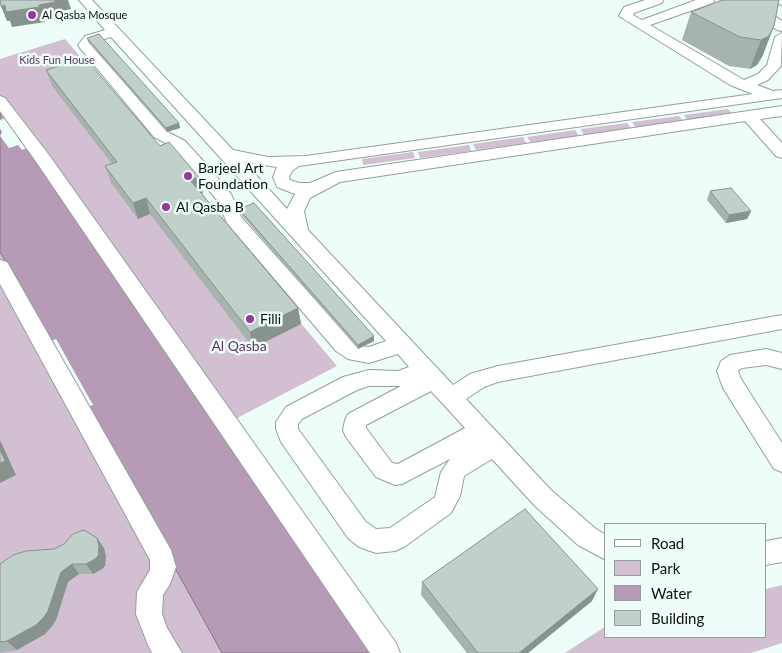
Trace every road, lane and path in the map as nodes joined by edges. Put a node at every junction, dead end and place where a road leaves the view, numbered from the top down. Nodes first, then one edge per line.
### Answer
1 (85, 0) edge
2 (657, 0) edge
3 (708, 0) edge
4 (741, 0) edge
5 (648, 21) dead end
6 (782, 27) edge
7 (114, 31) junction
8 (782, 38) edge
9 (727, 77) junction
10 (744, 86) junction
11 (778, 95) edge
12 (0, 101) edge
13 (724, 102) junction
14 (782, 111) edge
15 (749, 116) junction
16 (782, 153) edge
17 (226, 154) junction
18 (293, 163) junction
19 (313, 188) junction
20 (300, 234) junction
21 (0, 267) edge
22 (782, 322) edge
23 (401, 343) junction
24 (782, 361) edge
25 (430, 374) junction
26 (452, 397) junction
27 (489, 437) junction
28 (782, 462) edge
29 (604, 547) edge
30 (782, 550) edge
31 (767, 553) edge
32 (168, 653) edge
33 (386, 653) edge

1 - 7 street
2 - 9 street
3 - 5 street
4 - 6 street
7 - 17 street
7 - 23 street
8 - 10 street
9 - 10 street
9 - 13 street
10 - 11 street
11 - 13 street
12 - 33 street
13 - 18 street
14 - 15 street
15 - 16 street
15 - 19 street
17 - 18 street
17 - 20 street
18 - 19 street
19 - 20 street
20 - 23 street
21 - 32 street
22 - 26 street
23 - 25 street
24 - 28 street
25 - 26 street
25 - 27 street
25 - 27 street
26 - 27 street
27 - 29 street
30 - 31 street

